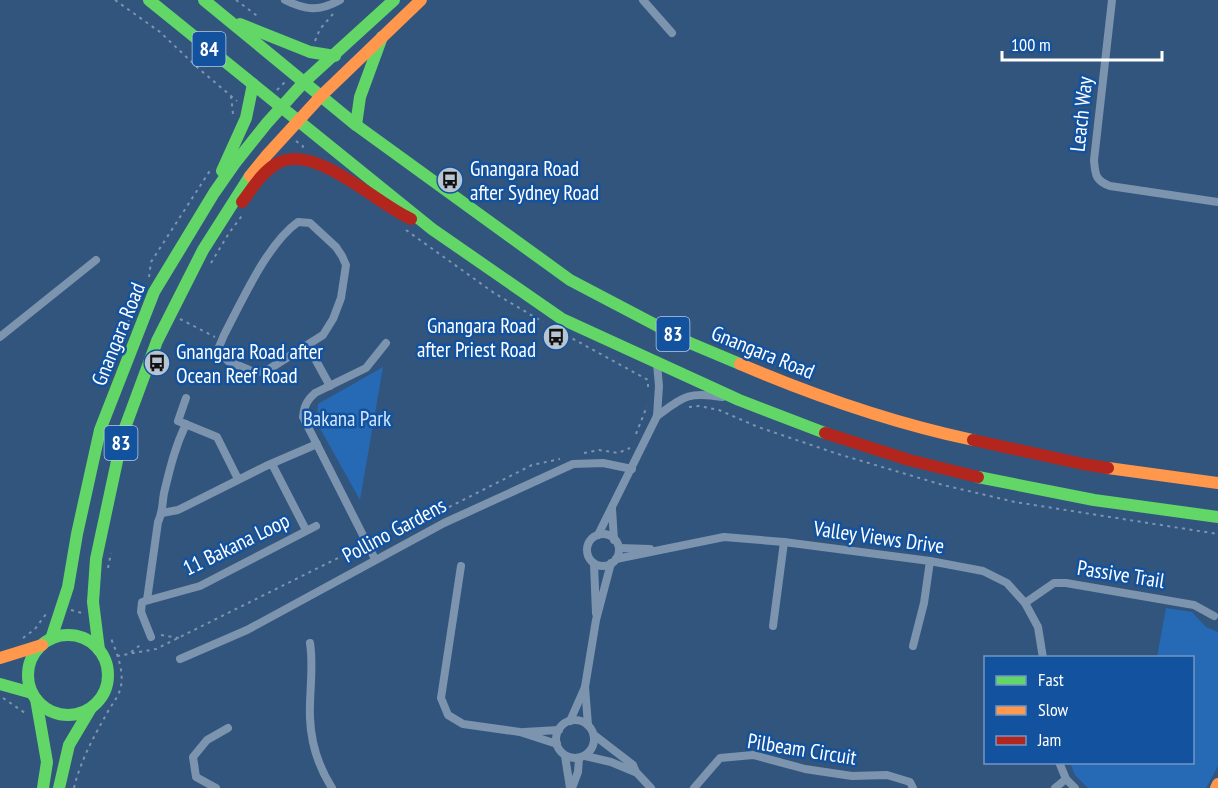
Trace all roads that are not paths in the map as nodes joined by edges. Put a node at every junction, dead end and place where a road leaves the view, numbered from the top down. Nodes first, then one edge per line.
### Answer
1 (149, 0) edge
2 (204, 0) edge
3 (285, 0) edge
4 (340, 0) edge
5 (394, 0) edge
6 (421, 0) edge
7 (643, 0) edge
8 (1112, 0) edge
9 (226, 19) junction
10 (672, 33) dead end
11 (382, 37) junction
12 (335, 56) junction
13 (304, 82) junction
14 (253, 84) junction
15 (321, 96) junction
16 (281, 107) junction
17 (298, 120) junction
18 (356, 125) junction
19 (214, 193) junction
20 (1218, 202) edge
21 (432, 229) junction
22 (203, 250) junction
23 (96, 260) dead end
24 (0, 337) edge
25 (386, 343) dead end
26 (308, 346) junction
27 (657, 364) junction
28 (330, 386) junction
29 (186, 398) dead end
30 (739, 400) junction
31 (657, 416) junction
32 (186, 424) junction
33 (317, 444) junction
34 (272, 464) junction
35 (632, 469) junction
36 (238, 479) junction
37 (1218, 483) edge
38 (612, 508) junction
39 (162, 513) junction
40 (1218, 517) edge
41 (316, 526) dead end
42 (306, 530) junction
43 (598, 536) junction
44 (784, 542) junction
45 (617, 544) junction
46 (659, 549) junction
47 (375, 559) junction
48 (613, 561) junction
49 (930, 561) junction
50 (594, 564) junction
51 (461, 566) dead end
52 (147, 600) junction
53 (1025, 603) junction
54 (1214, 616) dead end
55 (596, 620) junction
56 (773, 626) dead end
57 (151, 637) dead end
58 (46, 642) junction
59 (310, 643) dead end
60 (913, 646) dead end
61 (99, 650) junction
62 (1043, 656) edge
63 (0, 657) edge
64 (180, 659) dead end
65 (0, 684) edge
66 (585, 687) junction
67 (34, 696) junction
68 (93, 706) junction
69 (570, 721) junction
70 (588, 725) junction
71 (228, 728) dead end
72 (559, 730) junction
73 (520, 732) junction
74 (594, 735) junction
75 (557, 744) junction
76 (565, 756) junction
77 (582, 757) junction
78 (1060, 764) edge
79 (636, 772) junction
80 (1066, 779) junction
81 (1218, 784) edge
82 (43, 788) edge
83 (59, 788) edge
84 (216, 788) edge
85 (332, 788) edge
86 (571, 788) edge
87 (651, 788) edge
88 (694, 788) edge
89 (913, 788) edge
90 (1055, 788) edge
91 (1075, 788) edge
92 (1216, 788) edge

1 - 14 main road, 84
2 - 9 main road, 84
3 - 4 street
5 - 12 main road, Gnangara Road
6 - 11 main road
7 - 10 street
8 - 20 street, Leach Way
9 - 12 main road
9 - 13 main road, 84
11 - 15 main road
11 - 18 main road
12 - 13 main road, Gnangara Road
13 - 15 main road, 83
13 - 16 main road, Gnangara Road / 83
14 - 16 main road, 84
14 - 19 main road
15 - 17 main road, Gnangara Road
15 - 18 main road, Gnangara Road / 83
16 - 17 main road, 84
16 - 19 main road, Gnangara Road / 83
17 - 21 main road, 84
17 - 22 main road, Gnangara Road / 83
18 - 37 main road, Gnangara Road / 83
19 - 58 main road, Gnangara Road / 83
21 - 22 main road, 83
21 - 27 main road, 83
22 - 61 main road, Gnangara Road / 83
23 - 24 street
25 - 28 street
26 - 26 street
26 - 28 street
27 - 30 main road, 83
27 - 31 street
28 - 33 street
29 - 32 street, 11 Bakana Loop
30 - 31 street
30 - 40 main road, 83
31 - 35 street
32 - 36 street
32 - 39 street, 11 Bakana Loop
33 - 34 street
33 - 47 street
34 - 36 street
34 - 42 street, 11 Bakana Loop
35 - 38 street
35 - 47 street, Pollino Gardens
36 - 39 street
38 - 43 street
38 - 45 street
39 - 52 street, 11 Bakana Loop
41 - 42 street, 11 Bakana Loop
42 - 52 street, 11 Bakana Loop
43 - 45 street
43 - 50 street
44 - 46 street, Valley Views Drive
44 - 49 street, Valley Views Drive
44 - 56 street
45 - 46 street, Valley Views Drive
45 - 48 street
46 - 48 street, Valley Views Drive
47 - 64 street, Pollino Gardens
48 - 50 street
48 - 55 street
49 - 53 street, Valley Views Drive
49 - 60 street
50 - 55 street
51 - 73 street
52 - 57 street, 11 Bakana Loop
53 - 54 street, Passive Trail
53 - 62 street, Valley Views Drive
55 - 66 street
58 - 61 main road
58 - 63 main road
58 - 67 main road, 83
59 - 85 street
61 - 68 main road, 83
65 - 67 main road
66 - 69 street
66 - 70 street
67 - 68 main road
67 - 82 main road
68 - 83 main road
69 - 70 street
69 - 72 street
70 - 74 street
71 - 84 street
72 - 73 street
72 - 75 street
73 - 75 street
74 - 77 street
74 - 79 street
75 - 76 street
76 - 77 street
76 - 86 street
77 - 79 street
77 - 86 street
78 - 80 street
79 - 87 street
80 - 90 street
80 - 91 street
81 - 92 main road
88 - 89 street, Pilbeam Circuit

